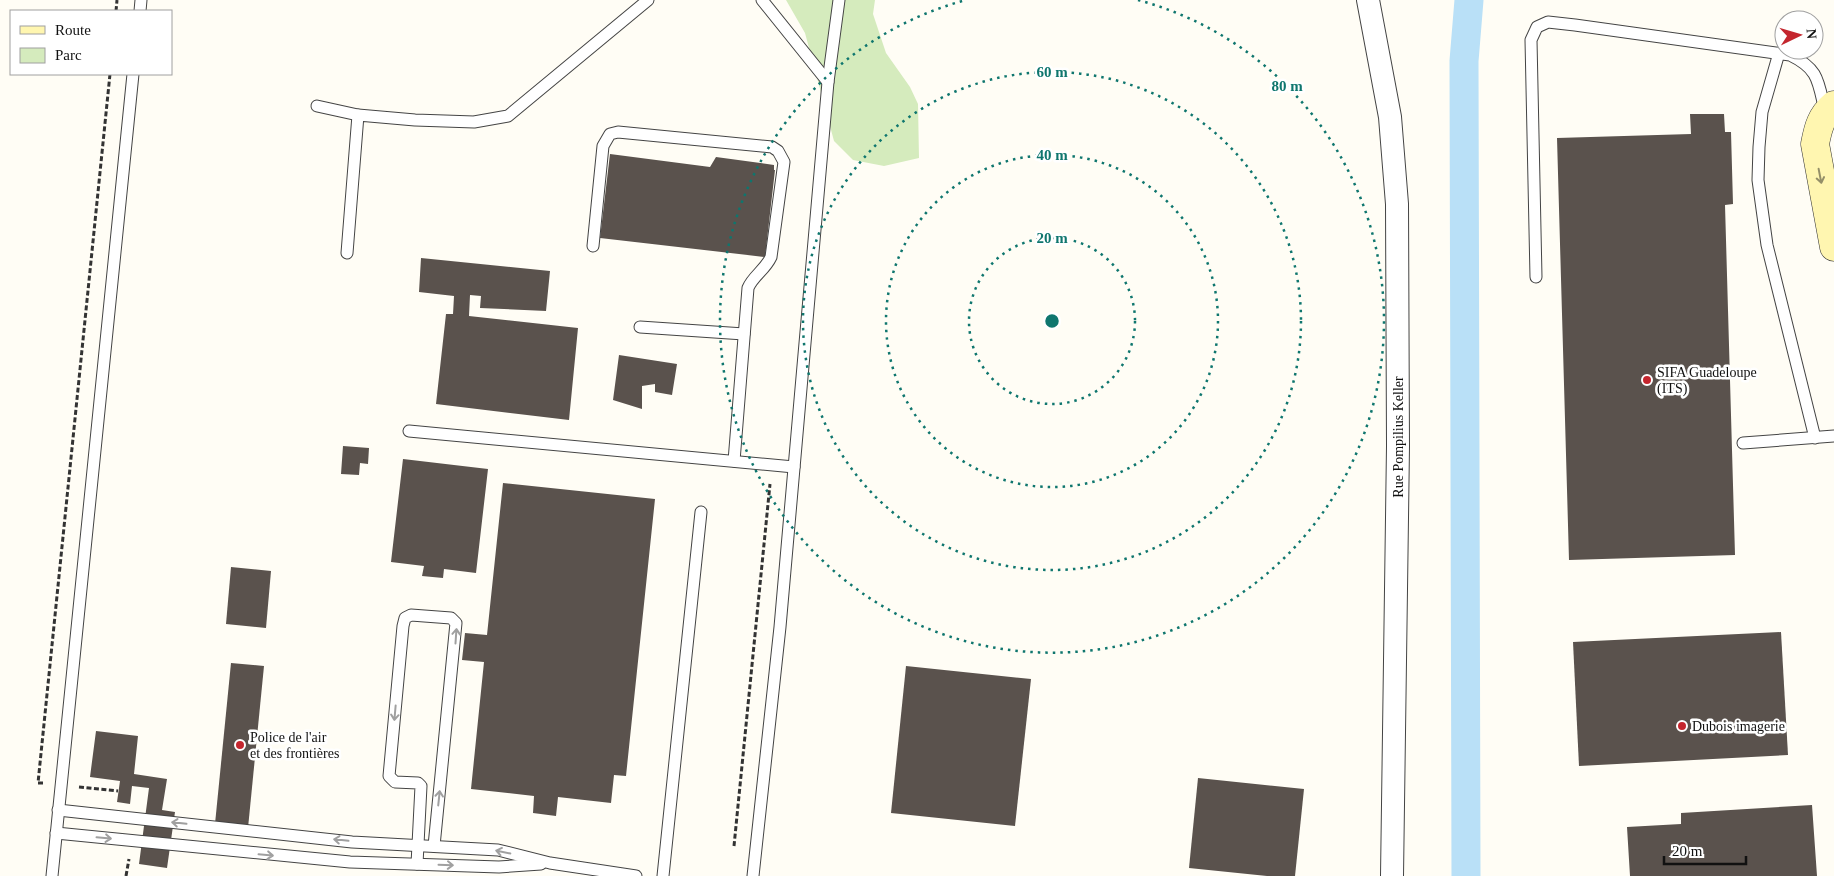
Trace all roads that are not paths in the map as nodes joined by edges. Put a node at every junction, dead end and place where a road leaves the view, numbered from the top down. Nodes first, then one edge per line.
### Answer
1 (648, 0) edge
2 (762, 0) edge
3 (839, 0) edge
4 (1368, 0) edge
5 (1774, 52) edge
6 (1776, 60) edge
7 (1801, 60) edge
8 (133, 75) edge
9 (828, 82) junction
10 (318, 106) dead end
11 (358, 115) junction
12 (1826, 115) edge
13 (593, 246) dead end
14 (1834, 247) edge
15 (347, 253) dead end
16 (1536, 277) dead end
17 (640, 327) dead end
18 (744, 334) junction
19 (408, 431) dead end
20 (1834, 436) edge
21 (1815, 438) junction
22 (1743, 443) dead end
23 (734, 461) junction
24 (794, 467) junction
25 (701, 512) dead end
26 (58, 810) junction
27 (56, 833) junction
28 (418, 846) junction
29 (434, 846) junction
30 (550, 863) junction
31 (417, 864) junction
32 (52, 876) edge
33 (636, 876) edge
34 (663, 876) edge
35 (753, 876) edge
36 (1392, 876) edge

1 - 11 lane
2 - 9 lane
3 - 9 lane
4 - 36 street, Rue Pompilius Keller
5 - 16 lane
6 - 21 lane
7 - 12 lane
8 - 26 lane
9 - 24 lane
10 - 11 lane
11 - 15 lane
12 -> 14 main road
13 - 18 lane
17 - 18 lane
18 - 23 lane
19 - 23 lane
20 - 21 lane
21 - 22 lane
23 - 24 lane
24 - 35 lane
25 - 34 lane
26 - 27 lane
28 -> 26 lane
27 -> 31 lane
27 - 32 lane
28 - 29 lane
29 -> 28 lane
28 - 31 lane
30 -> 29 lane
31 -> 30 lane
30 - 33 lane

